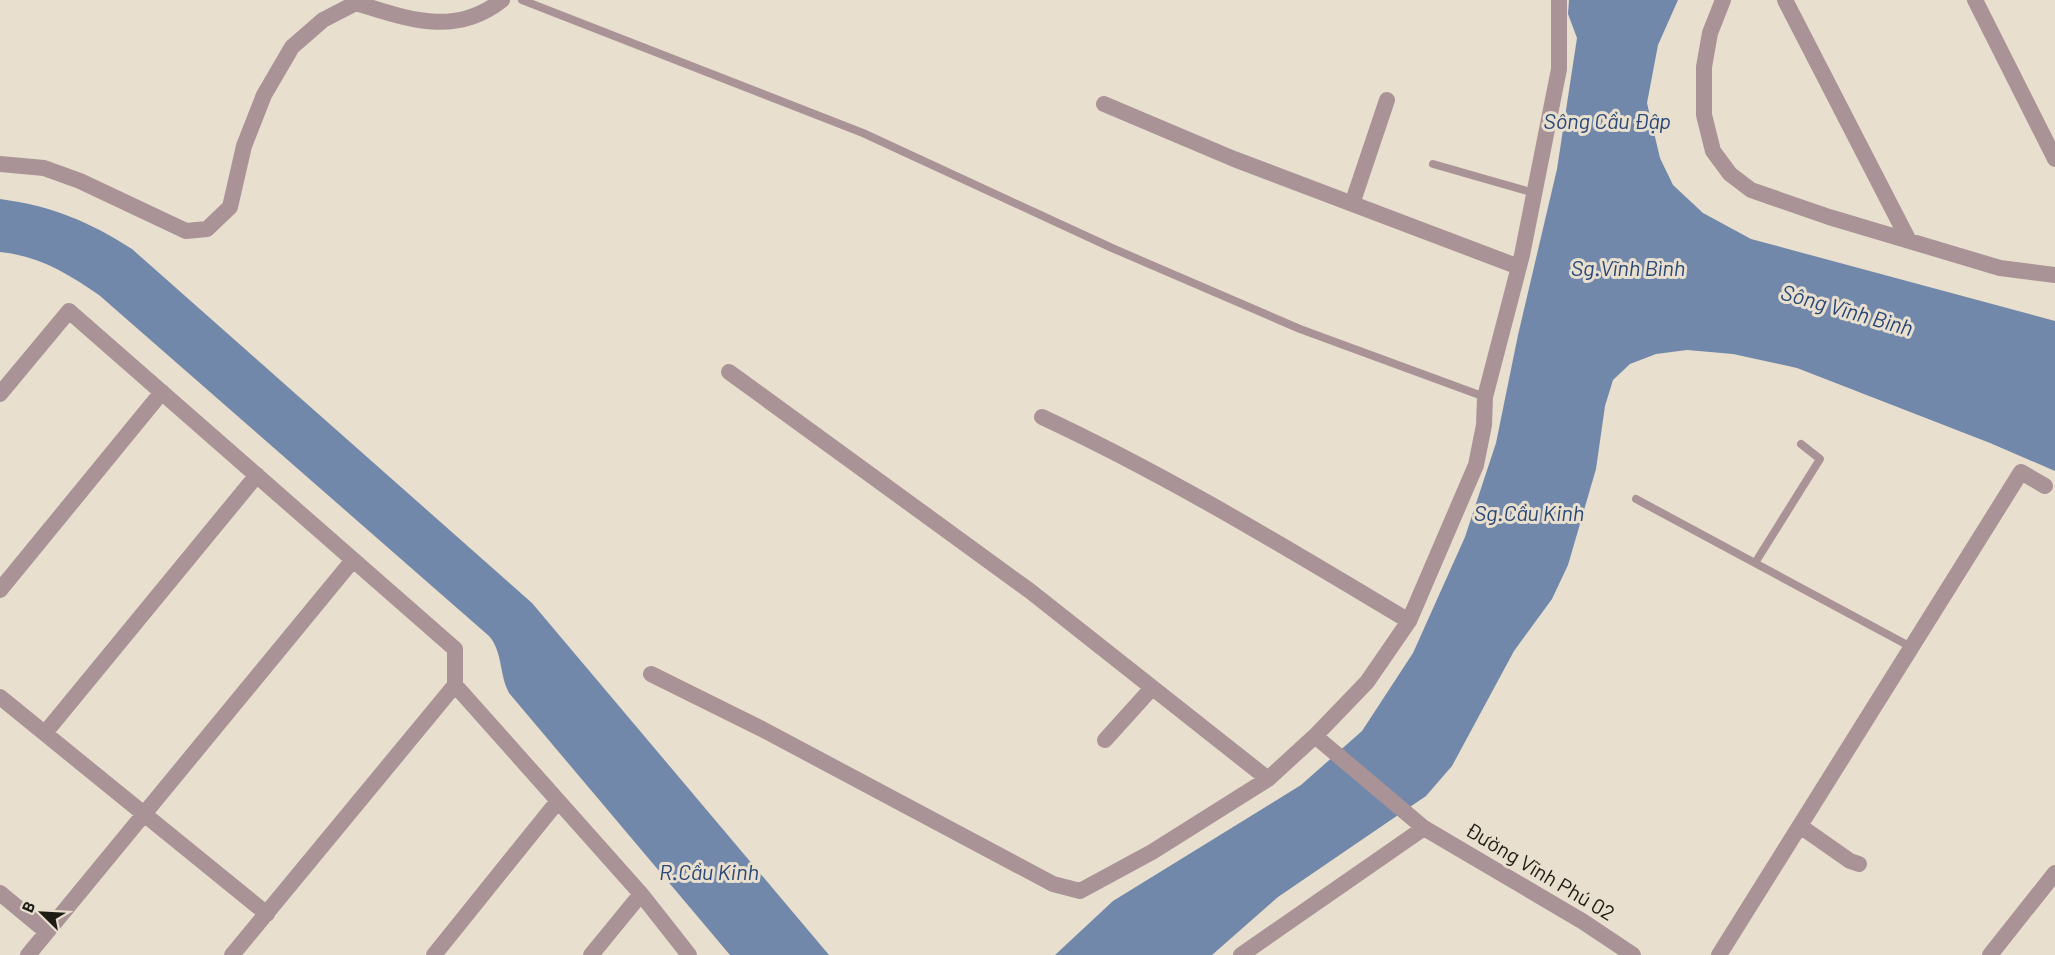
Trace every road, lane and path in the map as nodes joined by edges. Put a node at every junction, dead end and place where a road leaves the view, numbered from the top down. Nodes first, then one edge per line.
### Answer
1 (502, 0) edge
2 (522, 0) edge
3 (1559, 0) edge
4 (1723, 0) edge
5 (1785, 0) edge
6 (1975, 0) edge
7 (1387, 100) dead end
8 (1104, 104) dead end
9 (2055, 159) edge
10 (0, 164) edge
11 (1433, 164) dead end
12 (1534, 193) junction
13 (1352, 204) junction
14 (1909, 242) junction
15 (1519, 267) junction
16 (2055, 275) edge
17 (729, 372) dead end
18 (162, 392) junction
19 (0, 394) edge
20 (1485, 397) junction
21 (1042, 417) dead end
22 (1801, 444) dead end
23 (257, 475) junction
24 (2045, 486) dead end
25 (1636, 499) dead end
26 (353, 560) junction
27 (1755, 563) junction
28 (0, 590) edge
29 (1409, 621) junction
30 (1911, 647) junction
31 (651, 674) dead end
32 (455, 685) junction
33 (1152, 688) junction
34 (0, 697) edge
35 (45, 733) junction
36 (1315, 736) junction
37 (1106, 740) dead end
38 (1268, 779) junction
39 (558, 801) junction
40 (144, 814) junction
41 (1419, 824) junction
42 (1800, 826) junction
43 (1859, 864) dead end
44 (2055, 873) edge
45 (0, 892) edge
46 (641, 894) junction
47 (267, 914) junction
48 (47, 933) junction
49 (28, 955) edge
50 (232, 955) edge
51 (434, 955) edge
52 (591, 955) edge
53 (689, 955) edge
54 (1241, 955) edge
55 (1633, 955) edge
56 (1719, 955) edge
57 (1990, 955) edge

1 - 10 street
2 - 20 lane
3 - 12 street
4 - 14 street
5 - 14 street
6 - 9 street
7 - 13 street
8 - 13 street
11 - 12 lane
12 - 15 street
13 - 15 street
14 - 16 street
15 - 20 street
17 - 33 street
18 - 19 street
18 - 23 street
18 - 28 street
20 - 29 street
21 - 29 street
22 - 27 lane
23 - 26 street
23 - 35 street
24 - 30 street
25 - 27 lane
26 - 32 street
26 - 40 street
27 - 30 lane
29 - 36 street
30 - 42 street
31 - 38 street
32 - 39 street
32 - 47 street
33 - 37 street
33 - 38 street
34 - 35 street
35 - 40 street
36 - 38 street
36 - 41 street, Đường Vĩnh Phú 02
39 - 46 street
39 - 51 street
40 - 47 street
40 - 48 street
41 - 54 street
41 - 55 street, Đường Vĩnh Phú 02
42 - 43 street
42 - 56 street
44 - 57 street
45 - 48 street
46 - 52 street
46 - 53 street
47 - 50 street
48 - 49 street

